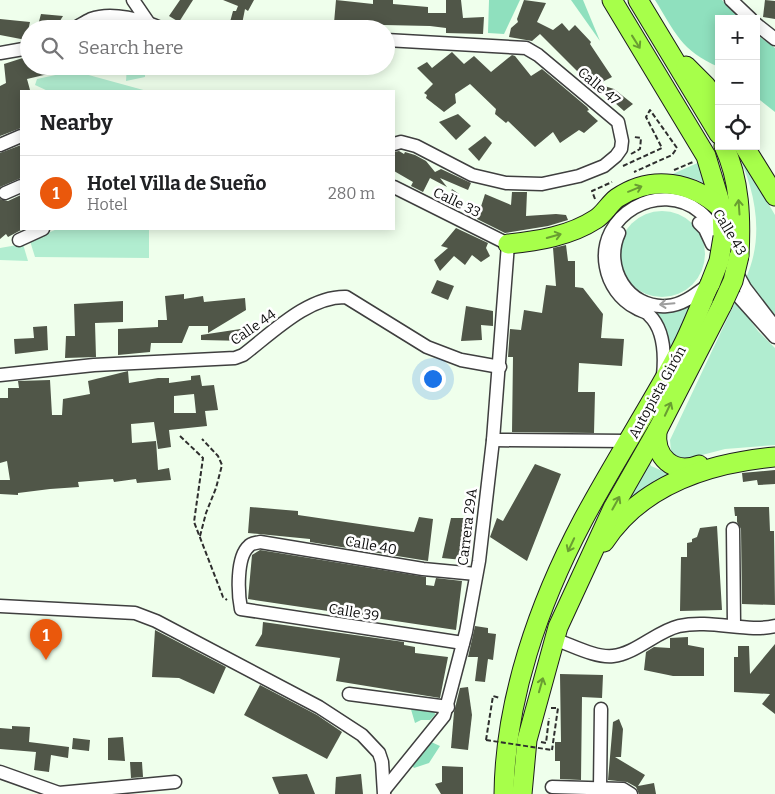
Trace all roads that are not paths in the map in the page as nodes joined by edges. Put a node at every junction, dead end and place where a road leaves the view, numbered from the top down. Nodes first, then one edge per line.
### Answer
1 (133, 0) edge
2 (612, 0) edge
3 (638, 0) edge
4 (731, 0) edge
5 (747, 15) edge
6 (90, 20) edge
7 (137, 20) edge
8 (147, 20) edge
9 (765, 28) edge
10 (775, 39) edge
11 (395, 41) edge
12 (20, 50) edge
13 (0, 53) edge
14 (674, 58) junction
15 (715, 100) edge
16 (715, 127) edge
17 (20, 136) edge
18 (395, 144) edge
19 (0, 145) edge
20 (725, 150) edge
21 (746, 150) edge
22 (20, 186) edge
23 (395, 188) edge
24 (5, 193) dead end
25 (775, 196) edge
26 (722, 209) junction
27 (41, 230) edge
28 (19, 240) dead end
29 (717, 241) junction
30 (508, 244) junction
31 (710, 284) junction
32 (740, 298) dead end
33 (775, 327) edge
34 (775, 337) edge
35 (500, 367) junction
36 (0, 375) edge
37 (662, 383) junction
38 (657, 431) junction
39 (493, 440) junction
40 (630, 441) junction
41 (775, 449) edge
42 (775, 457) edge
43 (733, 529) dead end
44 (584, 572) junction
45 (476, 574) junction
46 (0, 606) edge
47 (241, 609) joint
48 (734, 625) junction
49 (775, 626) edge
50 (554, 639) junction
51 (463, 643) junction
52 (349, 694) dead end
53 (448, 707) junction
54 (601, 709) dead end
55 (0, 772) edge
56 (175, 782) dead end
57 (552, 786) dead end
58 (600, 788) junction
59 (384, 792) edge
60 (59, 794) edge
61 (504, 794) edge
62 (522, 794) edge
63 (631, 794) edge

1 - 8 street
2 -> 26 highway, Autopista Girón
3 - 14 highway
4 - 5 street
6 - 7 street
9 - 10 street
11 - 18 street, Calle 47
12 - 13 street
14 - 15 highway
14 - 16 highway
17 - 19 street
38 -> 20 highway, Autopista Girón, bridge
21 - 25 highway
22 - 24 street
23 - 30 street, Calle 33
26 - 29 highway, Autopista Girón
30 -> 26 highway
27 - 28 street
29 - 31 highway, Autopista Girón, bridge
31 -> 29 street, Calle 43
30 - 35 street, Carrera 29A
31 - 37 highway, Autopista Girón
32 - 34 street
33 - 37 street, Calle 43
35 - 36 street, Calle 44
35 - 39 street, Carrera 29A
37 - 40 highway, Autopista Girón
38 - 41 highway
44 -> 38 highway, Autopista Girón
39 - 40 street
39 - 45 street, Carrera 29A
40 -> 61 highway, Autopista Girón
42 - 44 highway
43 - 48 street
44 - 50 highway, Autopista Girón
45 - 47 street, Calle 40
45 - 51 street, Carrera 29A
46 - 59 street
47 - 51 street, Calle 39
48 - 49 street
48 - 50 street
62 -> 50 highway, Autopista Girón
51 - 53 street, Carrera 29A
52 - 53 street
53 - 59 street, Carrera 29A
54 - 58 street
55 - 60 street
56 - 60 street
57 - 58 street
58 - 63 street

